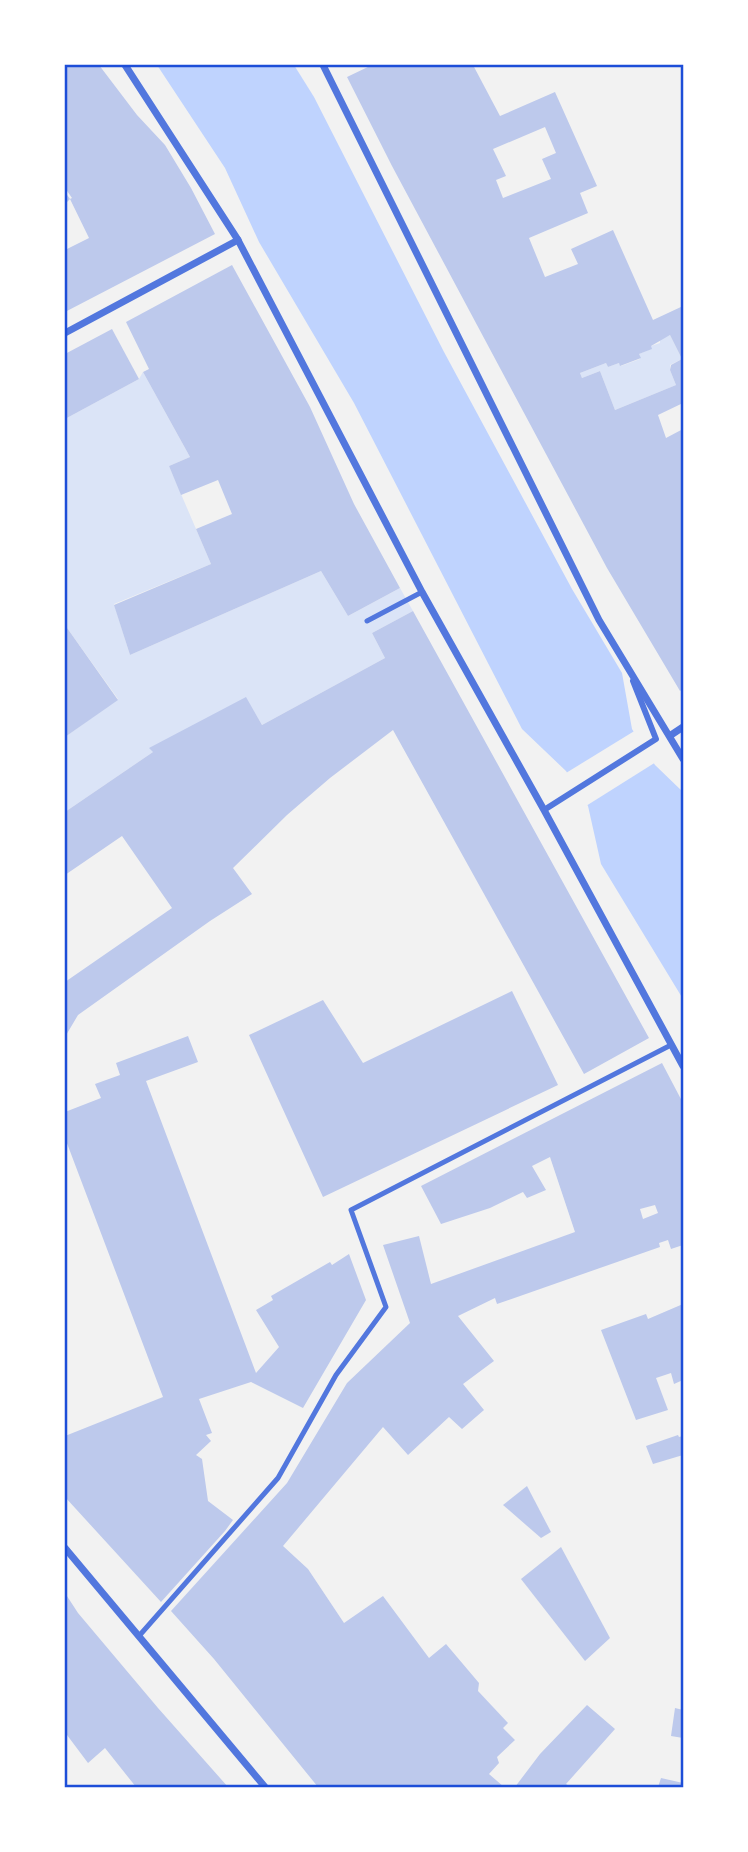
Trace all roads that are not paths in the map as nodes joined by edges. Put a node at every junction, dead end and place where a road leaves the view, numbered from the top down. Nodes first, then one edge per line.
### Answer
1 (125, 65) edge
2 (323, 65) edge
3 (239, 240) junction
4 (65, 333) edge
5 (422, 592) junction
6 (367, 621) dead end
7 (625, 662) junction
8 (683, 727) edge
9 (671, 735) junction
10 (683, 759) edge
11 (544, 810) junction
12 (671, 1045) junction
13 (683, 1066) edge
14 (65, 1548) edge
15 (139, 1636) junction
16 (265, 1787) edge

1 - 3 street
2 - 7 street
3 - 4 street
3 - 5 street
5 - 6 lane
5 - 11 street
7 - 9 street
7 - 11 street
8 - 9 street
9 - 10 street
11 - 12 street
12 - 13 street
12 - 15 lane
14 - 15 street
15 - 16 street

